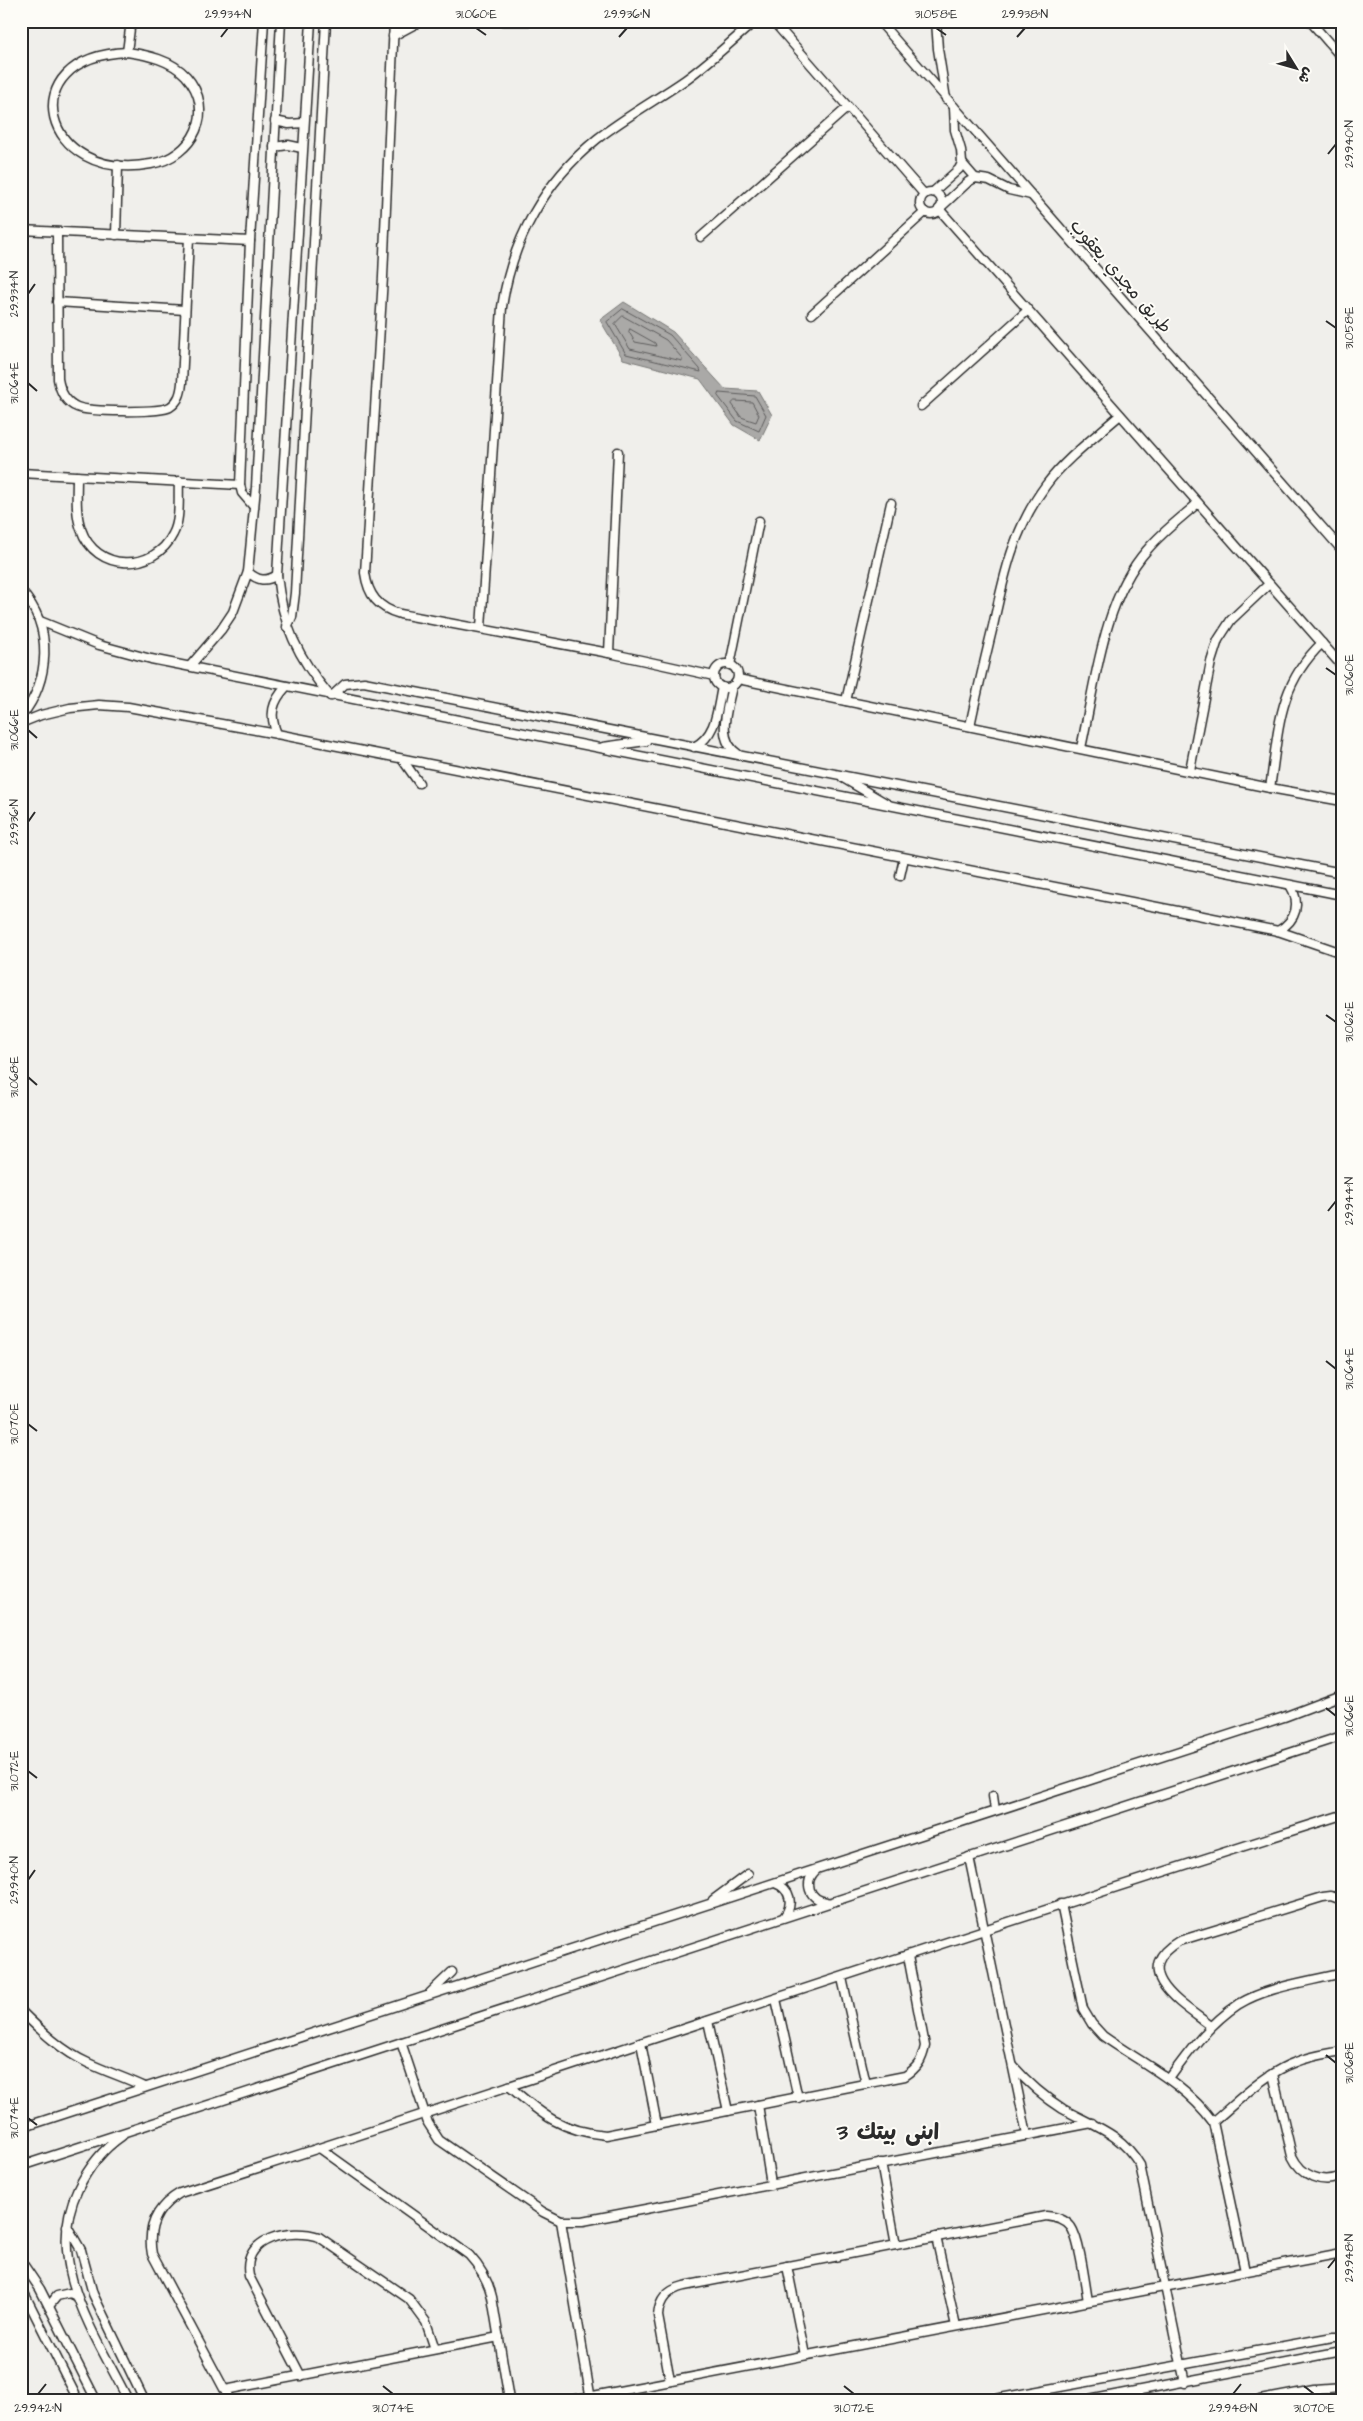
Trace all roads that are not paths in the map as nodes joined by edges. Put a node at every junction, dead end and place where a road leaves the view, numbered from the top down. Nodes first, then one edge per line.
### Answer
1 (131, 21) edge
2 (264, 21) edge
3 (281, 21) edge
4 (311, 21) edge
5 (326, 21) edge
6 (394, 21) edge
7 (421, 21) edge
8 (503, 21) edge
9 (576, 21) edge
10 (755, 21) edge
11 (773, 21) edge
12 (879, 21) edge
13 (936, 21) edge
14 (1310, 21) edge
15 (393, 36) junction
16 (262, 47) junction
17 (279, 47) junction
18 (127, 52) junction
19 (1342, 58) edge
20 (946, 99) junction
21 (848, 107) junction
22 (954, 107) junction
23 (275, 121) junction
24 (304, 123) junction
25 (274, 148) junction
26 (302, 148) junction
27 (962, 164) junction
28 (118, 165) junction
29 (975, 178) junction
30 (933, 192) junction
31 (924, 194) junction
32 (1031, 195) junction
33 (254, 198) junction
34 (271, 198) junction
35 (940, 208) junction
36 (925, 212) junction
37 (21, 230) edge
38 (57, 232) junction
39 (116, 235) junction
40 (701, 237) dead end
41 (188, 238) junction
42 (250, 241) junction
43 (57, 302) junction
44 (185, 310) junction
45 (1027, 311) junction
46 (812, 314) dead end
47 (921, 406) dead end
48 (1120, 415) junction
49 (618, 452) dead end
50 (21, 473) edge
51 (77, 476) junction
52 (179, 481) junction
53 (240, 484) junction
54 (892, 502) dead end
55 (1198, 503) junction
56 (254, 507) junction
57 (759, 521) dead end
58 (1342, 550) edge
59 (248, 572) junction
60 (278, 575) junction
61 (1269, 584) junction
62 (21, 591) edge
63 (40, 621) junction
64 (287, 627) junction
65 (481, 628) junction
66 (1322, 643) junction
67 (609, 653) junction
68 (730, 665) junction
69 (190, 666) junction
70 (1342, 666) edge
71 (714, 676) junction
72 (738, 679) junction
73 (732, 686) junction
74 (286, 687) junction
75 (722, 687) junction
76 (331, 696) junction
77 (846, 701) junction
78 (21, 717) edge
79 (21, 723) edge
80 (970, 726) junction
81 (277, 734) junction
82 (663, 741) junction
83 (694, 747) junction
84 (601, 748) junction
85 (1081, 748) junction
86 (742, 756) junction
87 (402, 759) junction
88 (1190, 770) junction
89 (832, 774) junction
90 (420, 783) dead end
91 (1270, 788) junction
92 (1342, 801) edge
93 (892, 808) junction
94 (904, 858) junction
95 (1342, 872) edge
96 (900, 876) dead end
97 (1290, 885) junction
98 (1342, 895) edge
99 (1278, 931) junction
100 (1342, 953) edge
101 (1342, 1695) edge
102 (1342, 1736) edge
103 (993, 1796) dead end
104 (995, 1810) junction
105 (1342, 1815) edge
106 (969, 1857) junction
107 (816, 1870) junction
108 (748, 1874) dead end
109 (775, 1883) junction
110 (1342, 1900) edge
111 (829, 1902) junction
112 (1061, 1904) junction
113 (707, 1905) junction
114 (784, 1917) junction
115 (984, 1930) junction
116 (908, 1956) junction
117 (452, 1972) dead end
118 (1342, 1973) edge
119 (842, 1978) junction
120 (428, 1995) junction
121 (776, 1999) junction
122 (21, 2011) edge
123 (708, 2021) junction
124 (1211, 2026) junction
125 (401, 2042) junction
126 (641, 2043) junction
127 (1342, 2051) edge
128 (1013, 2066) junction
129 (1273, 2074) junction
130 (1170, 2080) junction
131 (866, 2084) junction
132 (509, 2086) junction
133 (145, 2087) junction
134 (798, 2098) junction
135 (758, 2105) junction
136 (728, 2111) junction
137 (424, 2114) junction
138 (1213, 2122) junction
139 (1092, 2123) junction
140 (658, 2125) junction
141 (21, 2128) edge
142 (130, 2131) junction
143 (1027, 2134) junction
144 (321, 2148) junction
145 (881, 2163) junction
146 (21, 2166) edge
147 (1342, 2176) edge
148 (772, 2184) junction
149 (561, 2221) junction
150 (67, 2226) junction
151 (936, 2237) junction
152 (896, 2245) junction
153 (1342, 2253) edge
154 (21, 2261) edge
155 (787, 2266) junction
156 (1245, 2271) junction
157 (1166, 2286) junction
158 (21, 2287) edge
159 (76, 2296) junction
160 (1088, 2301) junction
161 (49, 2306) junction
162 (956, 2326) junction
163 (499, 2337) junction
164 (1342, 2337) edge
165 (435, 2350) junction
166 (1342, 2351) edge
167 (72, 2353) junction
168 (805, 2355) junction
169 (58, 2361) junction
170 (1181, 2365) junction
171 (301, 2376) junction
172 (670, 2381) junction
173 (1185, 2383) junction
174 (1342, 2388) edge
175 (225, 2390) junction
176 (591, 2398) edge
177 (78, 2400) edge
178 (96, 2400) edge
179 (128, 2400) edge
180 (144, 2400) edge
181 (230, 2400) edge
182 (509, 2400) edge
183 (572, 2400) edge
184 (989, 2400) edge
185 (1089, 2400) edge
186 (1260, 2400) edge

1 - 18 street
2 - 16 street
3 - 17 street
4 - 24 street
5 - 64 street
6 - 15 street
7 - 15 street
8 - 9 street
10 - 65 street
11 - 21 street
12 - 20 street, طريق مجدي يعقوب
13 - 20 street
14 - 19 street
15 - 65 street
16 - 17 street
16 - 33 street
17 - 23 street
18 - 28 street
18 - 28 street
20 - 22 street, طريق مجدي يعقوب
21 - 31 street
21 - 40 street
22 - 27 street
22 - 32 street, طريق مجدي يعقوب
23 - 24 street
23 - 25 street
24 - 26 street
25 - 26 street
25 - 34 street
26 - 60 street
27 - 29 street
27 - 30 street
28 - 39 street
29 - 32 street
29 - 35 street
30 - 31 street
30 - 35 street
31 - 36 street
32 - 58 street, طريق مجدي يعقوب
33 - 34 street
33 - 42 street
34 - 56 street
35 - 36 street
35 - 45 street
36 - 46 street
37 - 38 street
38 - 39 street
38 - 43 street
39 - 41 street
41 - 42 street
41 - 44 street
42 - 53 street
43 - 44 street
43 - 44 street
45 - 47 street
45 - 48 street
48 - 55 street
48 - 80 street
49 - 67 street
50 - 51 street
51 - 52 street
51 - 52 street
52 - 53 street
53 - 56 street
54 - 77 street
55 - 61 street
55 - 85 street
56 - 59 street
57 - 68 street
59 - 60 street
59 - 69 street
60 - 64 street
61 - 66 street
61 - 88 street
62 - 63 street
63 - 69 street
63 - 78 street
64 - 76 street
65 - 67 street
66 - 70 street
66 - 91 street
67 - 71 street
68 - 71 street
68 - 72 street
69 - 74 street
71 - 75 street
72 - 73 street
72 - 77 street
73 - 75 street
73 - 86 street
74 - 76 street
74 - 81 street
75 - 83 street
76 - 82 street
76 - 84 street
77 - 80 street
79 - 81 street
80 - 85 street
81 - 87 street
82 - 83 street
82 - 84 street
83 - 86 street
84 - 93 street
85 - 88 street
86 - 89 street
87 - 90 street
87 - 94 street
88 - 91 street
89 - 93 street
89 - 95 street
91 - 92 street
93 - 97 street
94 - 96 street
94 - 99 street
97 - 98 street
97 - 99 street
99 - 100 street
101 - 104 street
102 - 106 street
103 - 104 street
104 - 107 street
105 - 112 street
106 - 111 street
106 - 115 street
107 - 109 street
107 - 111 street
108 - 113 street
109 - 113 street
109 - 114 street
110 - 124 street
111 - 114 street
112 - 115 street
112 - 130 street
113 - 120 street
114 - 125 street
115 - 116 street
115 - 128 street
116 - 119 street
116 - 131 street
117 - 120 street
118 - 124 street
119 - 121 street
119 - 131 street
120 - 133 street
121 - 123 street
121 - 134 street
122 - 133 street
123 - 126 street
123 - 136 street
124 - 130 street
125 - 137 street
125 - 142 street
126 - 132 street
126 - 140 street
127 - 129 street
128 - 139 street
128 - 143 street
129 - 138 street
129 - 147 street
130 - 138 street
131 - 134 street
132 - 137 street
132 - 140 street
133 - 141 street
134 - 135 street
135 - 136 street
135 - 148 street
136 - 140 street
137 - 144 street
137 - 149 street
138 - 156 street
139 - 143 street
139 - 157 street
142 - 146 street
142 - 150 street
143 - 145 street
144 - 163 street
144 - 175 street
145 - 148 street
145 - 152 street
148 - 149 street
149 - 176 street
150 - 159 street
150 - 180 street
151 - 152 street
151 - 160 street
151 - 162 street
152 - 155 street
153 - 156 street
154 - 161 street
155 - 168 street
155 - 172 street
156 - 157 street
157 - 160 street
157 - 170 street
158 - 169 street
159 - 161 street
159 - 179 street
160 - 162 street
161 - 167 street
162 - 168 street
163 - 165 street
163 - 182 street
164 - 170 street
165 - 171 street
165 - 171 street
166 - 173 street
167 - 169 street
167 - 178 street
168 - 172 street
169 - 177 street
170 - 173 street
170 - 184 street
171 - 175 street
172 - 176 street
173 - 185 street
174 - 186 street
175 - 181 street
176 - 183 street

